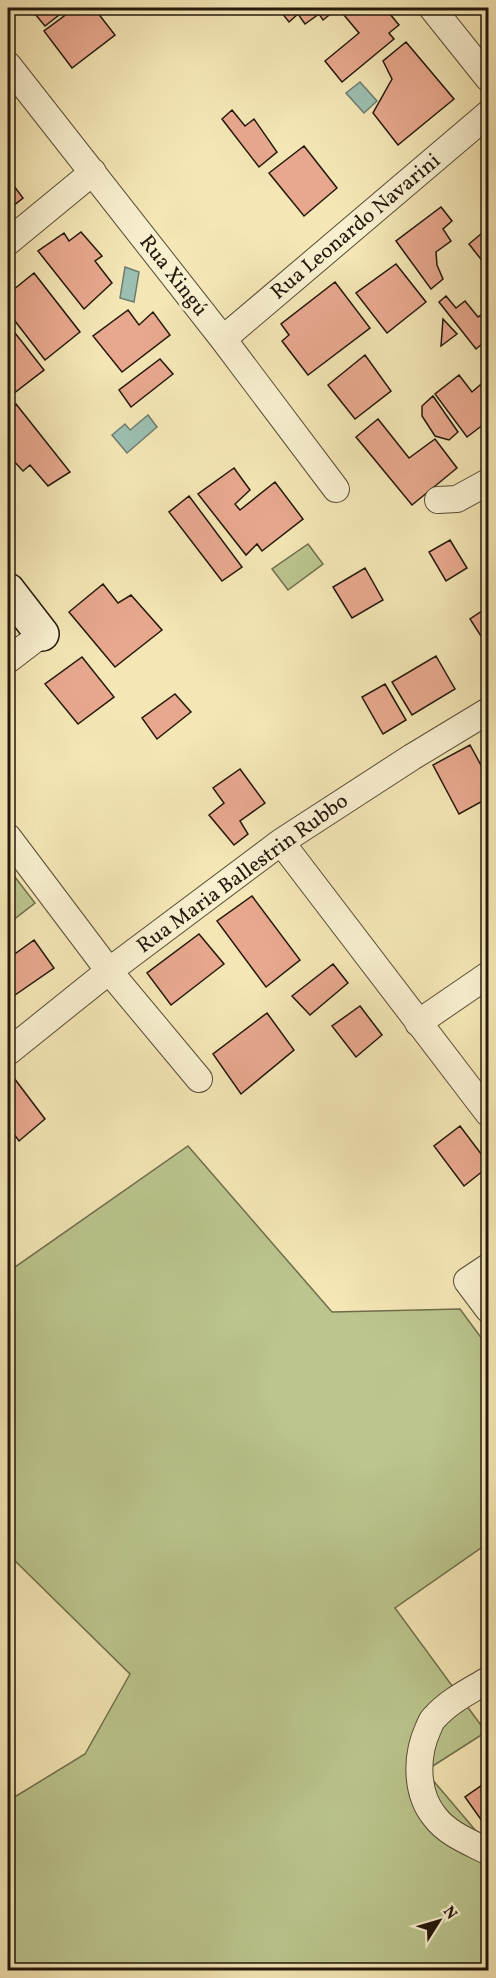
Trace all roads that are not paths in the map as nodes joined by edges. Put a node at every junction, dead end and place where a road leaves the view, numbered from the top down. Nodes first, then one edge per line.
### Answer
1 (432, 8) edge
2 (8, 65) edge
3 (489, 78) edge
4 (489, 114) edge
5 (93, 172) junction
6 (8, 242) edge
7 (223, 339) junction
8 (489, 482) edge
9 (336, 489) dead end
10 (438, 500) dead end
11 (8, 590) edge
12 (42, 634) joint
13 (8, 660) edge
14 (489, 711) edge
15 (8, 837) edge
16 (281, 842) junction
17 (110, 970) junction
18 (489, 975) edge
19 (418, 1023) junction
20 (8, 1052) edge
21 (199, 1079) dead end
22 (489, 1113) edge
23 (489, 1267) edge
24 (489, 1309) edge
25 (489, 1680) edge
26 (485, 1850) dead end

1 - 3 street
2 - 5 street, Rua Xingú
4 - 7 street, Rua Leonardo Navarini
5 - 6 street
5 - 7 street, Rua Xingú
7 - 9 street, Rua Xingú
8 - 10 street
11 - 12 street
12 - 13 street
14 - 16 street, Rua Maria Ballestrin Rubbo
15 - 17 street
16 - 17 street, Rua Maria Ballestrin Rubbo
16 - 19 street
17 - 20 street, Rua Maria Ballestrin Rubbo
17 - 21 street
18 - 19 street
19 - 22 street
23 - 24 street
25 - 26 street

